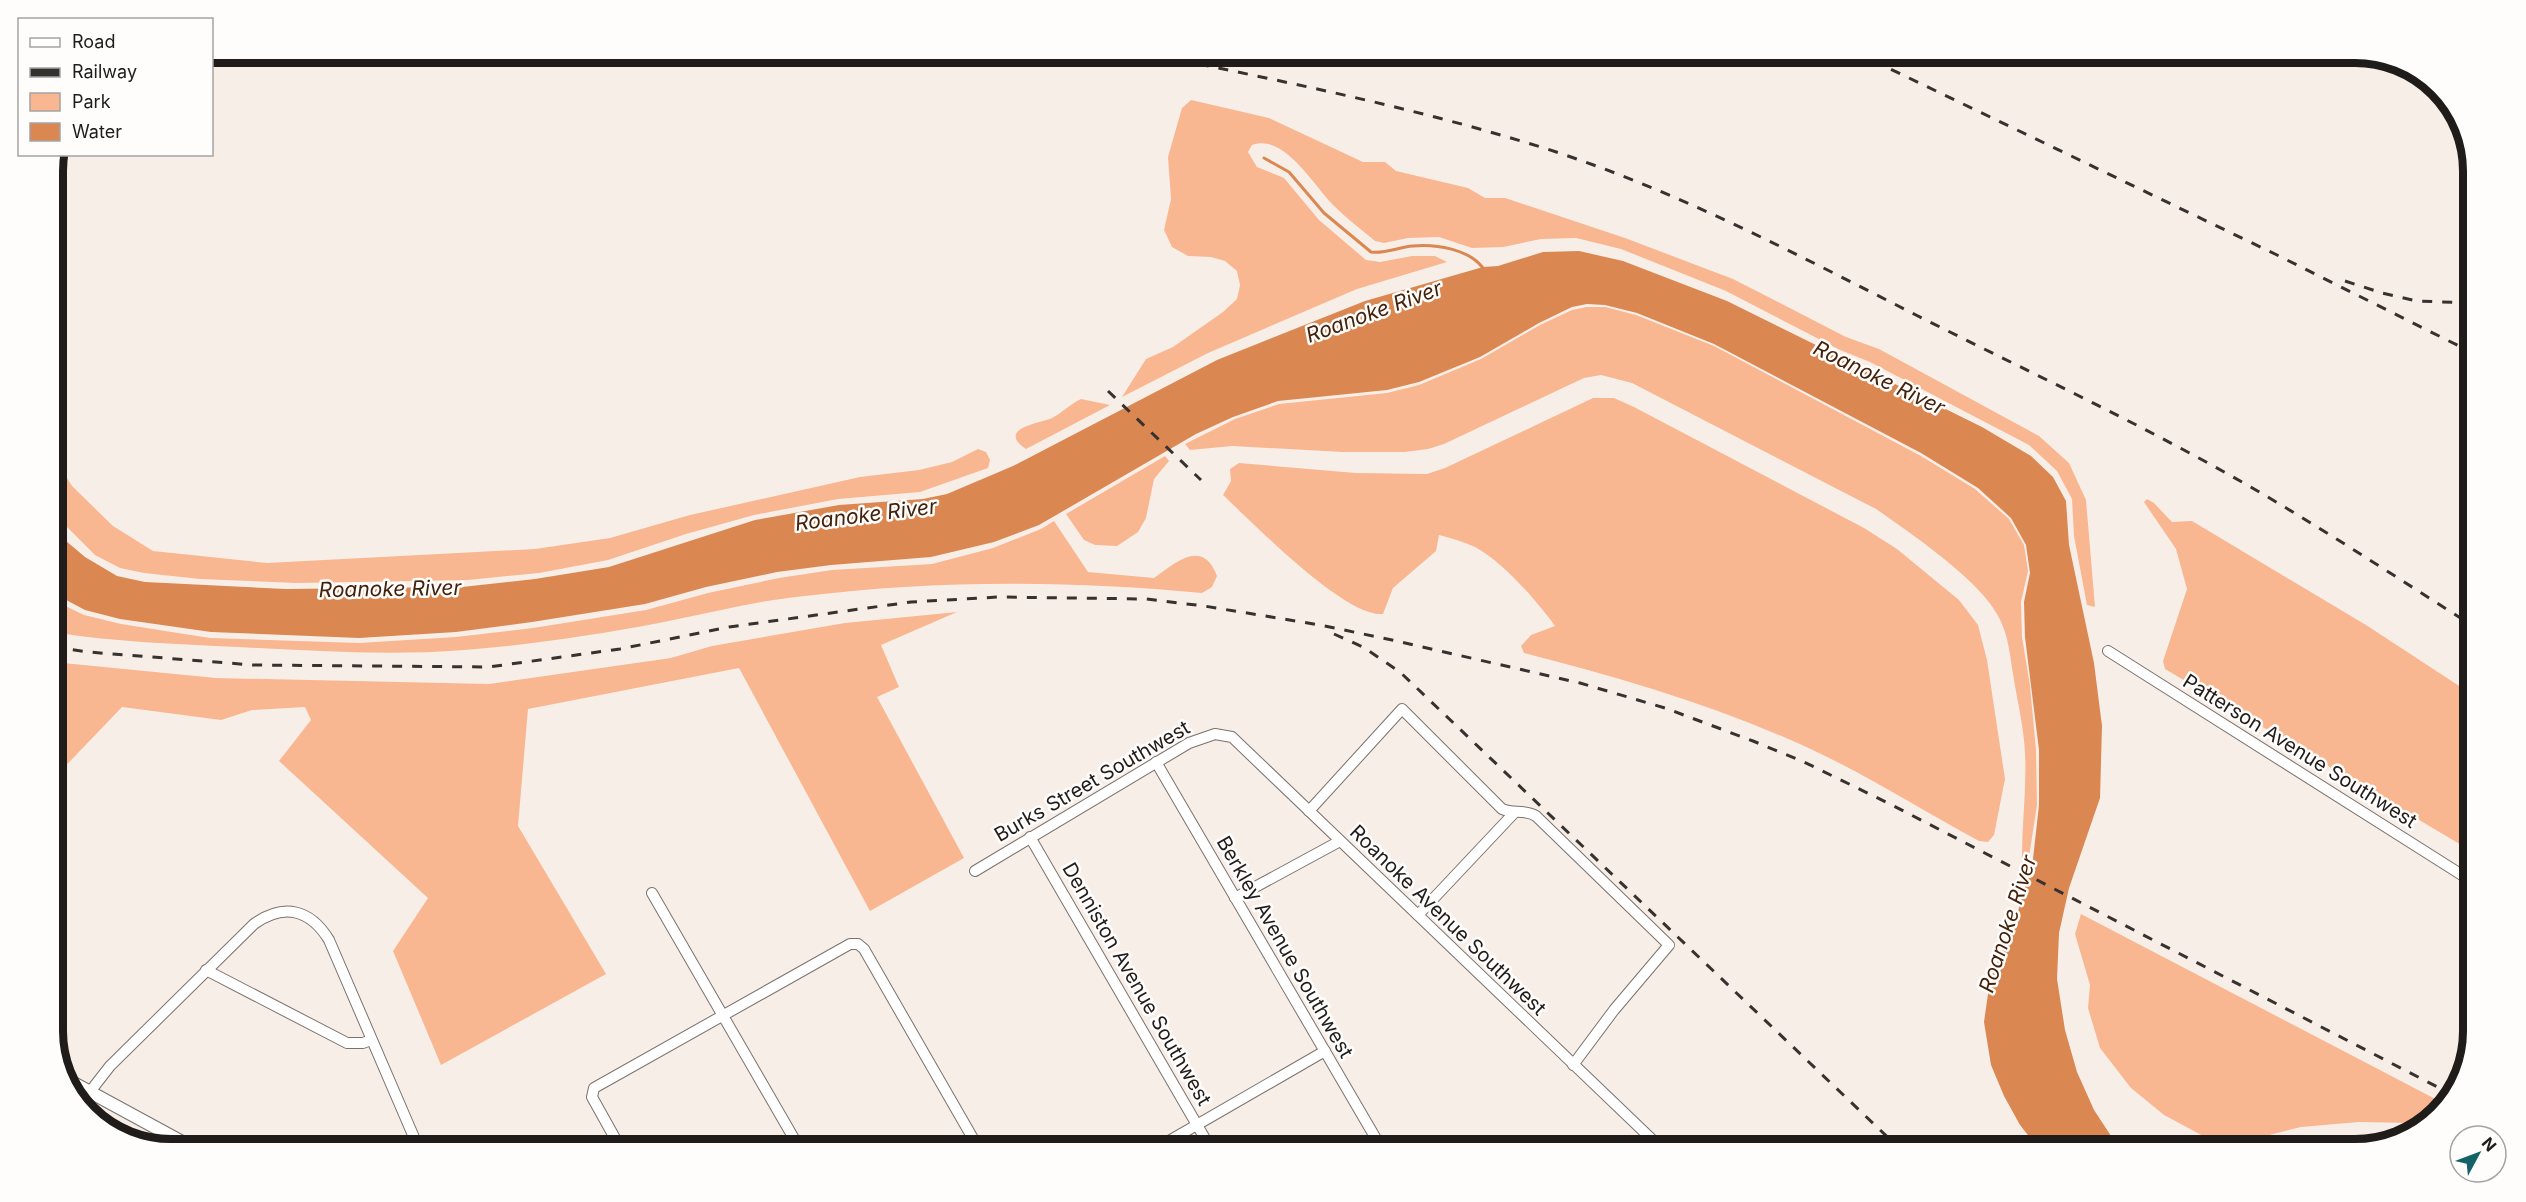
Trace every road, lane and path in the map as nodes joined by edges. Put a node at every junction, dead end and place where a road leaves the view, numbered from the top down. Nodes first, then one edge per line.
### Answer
1 (2108, 651) dead end
2 (1156, 762) junction
3 (1309, 811) junction
4 (1515, 812) junction
5 (1030, 837) junction
6 (1340, 841) junction
7 (975, 871) dead end
8 (2463, 875) edge
9 (652, 893) dead end
10 (1235, 898) junction
11 (1418, 915) junction
12 (206, 970) junction
13 (722, 1016) junction
14 (371, 1040) junction
15 (1325, 1051) junction
16 (1573, 1065) junction
17 (78, 1086) edge
18 (89, 1093) junction
19 (1197, 1125) junction
20 (167, 1135) junction
21 (165, 1139) edge
22 (175, 1139) edge
23 (414, 1139) edge
24 (615, 1139) edge
25 (794, 1139) edge
26 (973, 1139) edge
27 (1172, 1139) edge
28 (1205, 1139) edge
29 (1376, 1139) edge
30 (1651, 1139) edge

1 - 8 street, Patterson Avenue Southwest
2 - 3 street, Burks Street Southwest
2 - 5 street, Burks Street Southwest
2 - 10 street, Berkley Avenue Southwest
3 - 4 street
3 - 6 street, Roanoke Avenue Southwest
4 - 11 street
4 - 16 street
5 - 7 street, Burks Street Southwest
5 - 19 street, Denniston Avenue Southwest
6 - 10 street
6 - 11 street, Roanoke Avenue Southwest
9 - 13 street
10 - 15 street, Berkley Avenue Southwest
11 - 16 street, Roanoke Avenue Southwest
12 - 14 street
12 - 14 street
12 - 18 street
13 - 24 street
13 - 25 street
13 - 26 street
14 - 23 street
15 - 19 street
15 - 29 street, Berkley Avenue Southwest
16 - 30 street, Roanoke Avenue Southwest
17 - 18 street
18 - 20 street
19 - 27 street
19 - 28 street, Denniston Avenue Southwest
20 - 21 street
20 - 22 street

